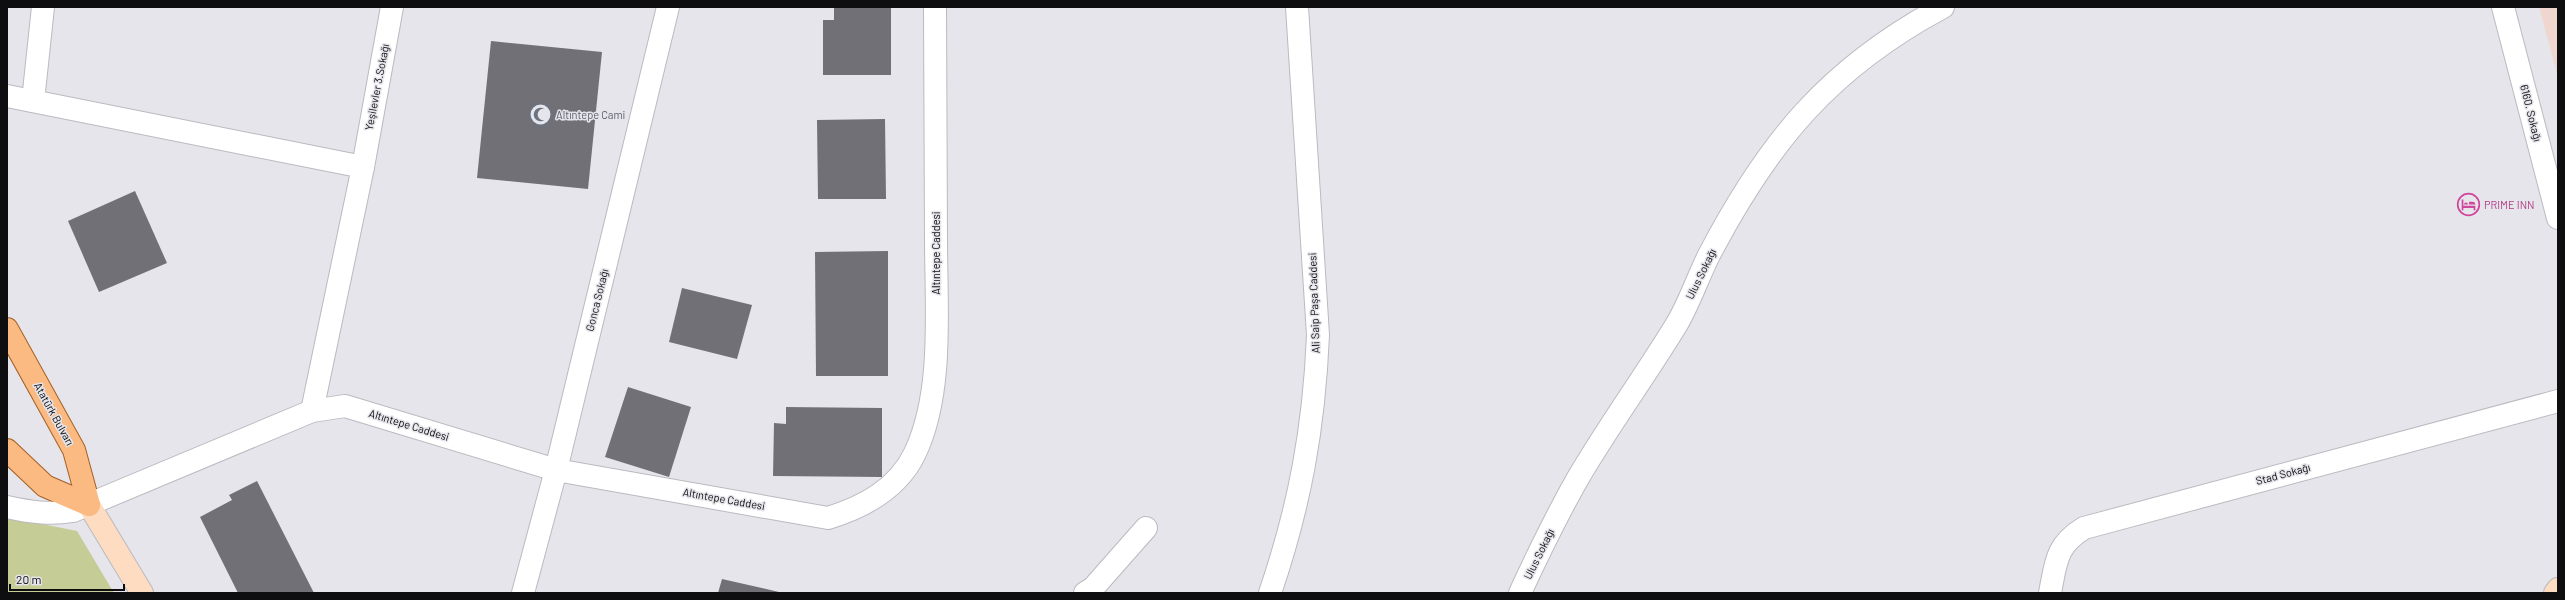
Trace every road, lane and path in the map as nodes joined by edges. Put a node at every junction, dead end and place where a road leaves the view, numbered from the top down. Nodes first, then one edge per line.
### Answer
1 (43, 7) edge
2 (392, 7) edge
3 (668, 7) edge
4 (935, 7) edge
5 (1297, 7) edge
6 (1943, 7) edge
7 (2503, 7) edge
8 (7, 96) edge
9 (33, 101) junction
10 (362, 167) junction
11 (2558, 218) edge
12 (7, 329) edge
13 (2558, 401) edge
14 (312, 411) junction
15 (7, 450) edge
16 (556, 470) junction
17 (89, 505) junction
18 (7, 507) edge
19 (1146, 528) dead end
20 (2558, 589) edge
21 (142, 593) edge
22 (523, 593) edge
23 (1085, 593) edge
24 (1270, 593) edge
25 (1520, 593) edge
26 (2050, 593) edge
27 (2555, 593) edge

1 - 9 street
2 - 10 street, Yeşilevler 3.Sokağı
3 - 16 street, Gonca Sokağı
4 - 16 street, Altıntepe Caddesi
5 - 24 street, Ali Saip Paşa Caddesi
6 - 25 street, Ulus Sokağı
7 - 11 street, 6160. Sokağı
8 - 9 street
9 - 10 street
10 - 14 street, Yeşilevler 3.Sokağı
12 - 17 main road, Atatürk Bulvarı
13 - 26 street, Stad Sokağı
14 - 16 street, Altıntepe Caddesi
14 - 17 street, Altıntepe Caddesi
15 - 17 main road
16 - 22 street, Gonca Sokağı
17 - 18 street, Altıntepe Caddesi
17 - 21 main road, Atatürk Bulvarı
19 - 23 street
20 - 27 main road

